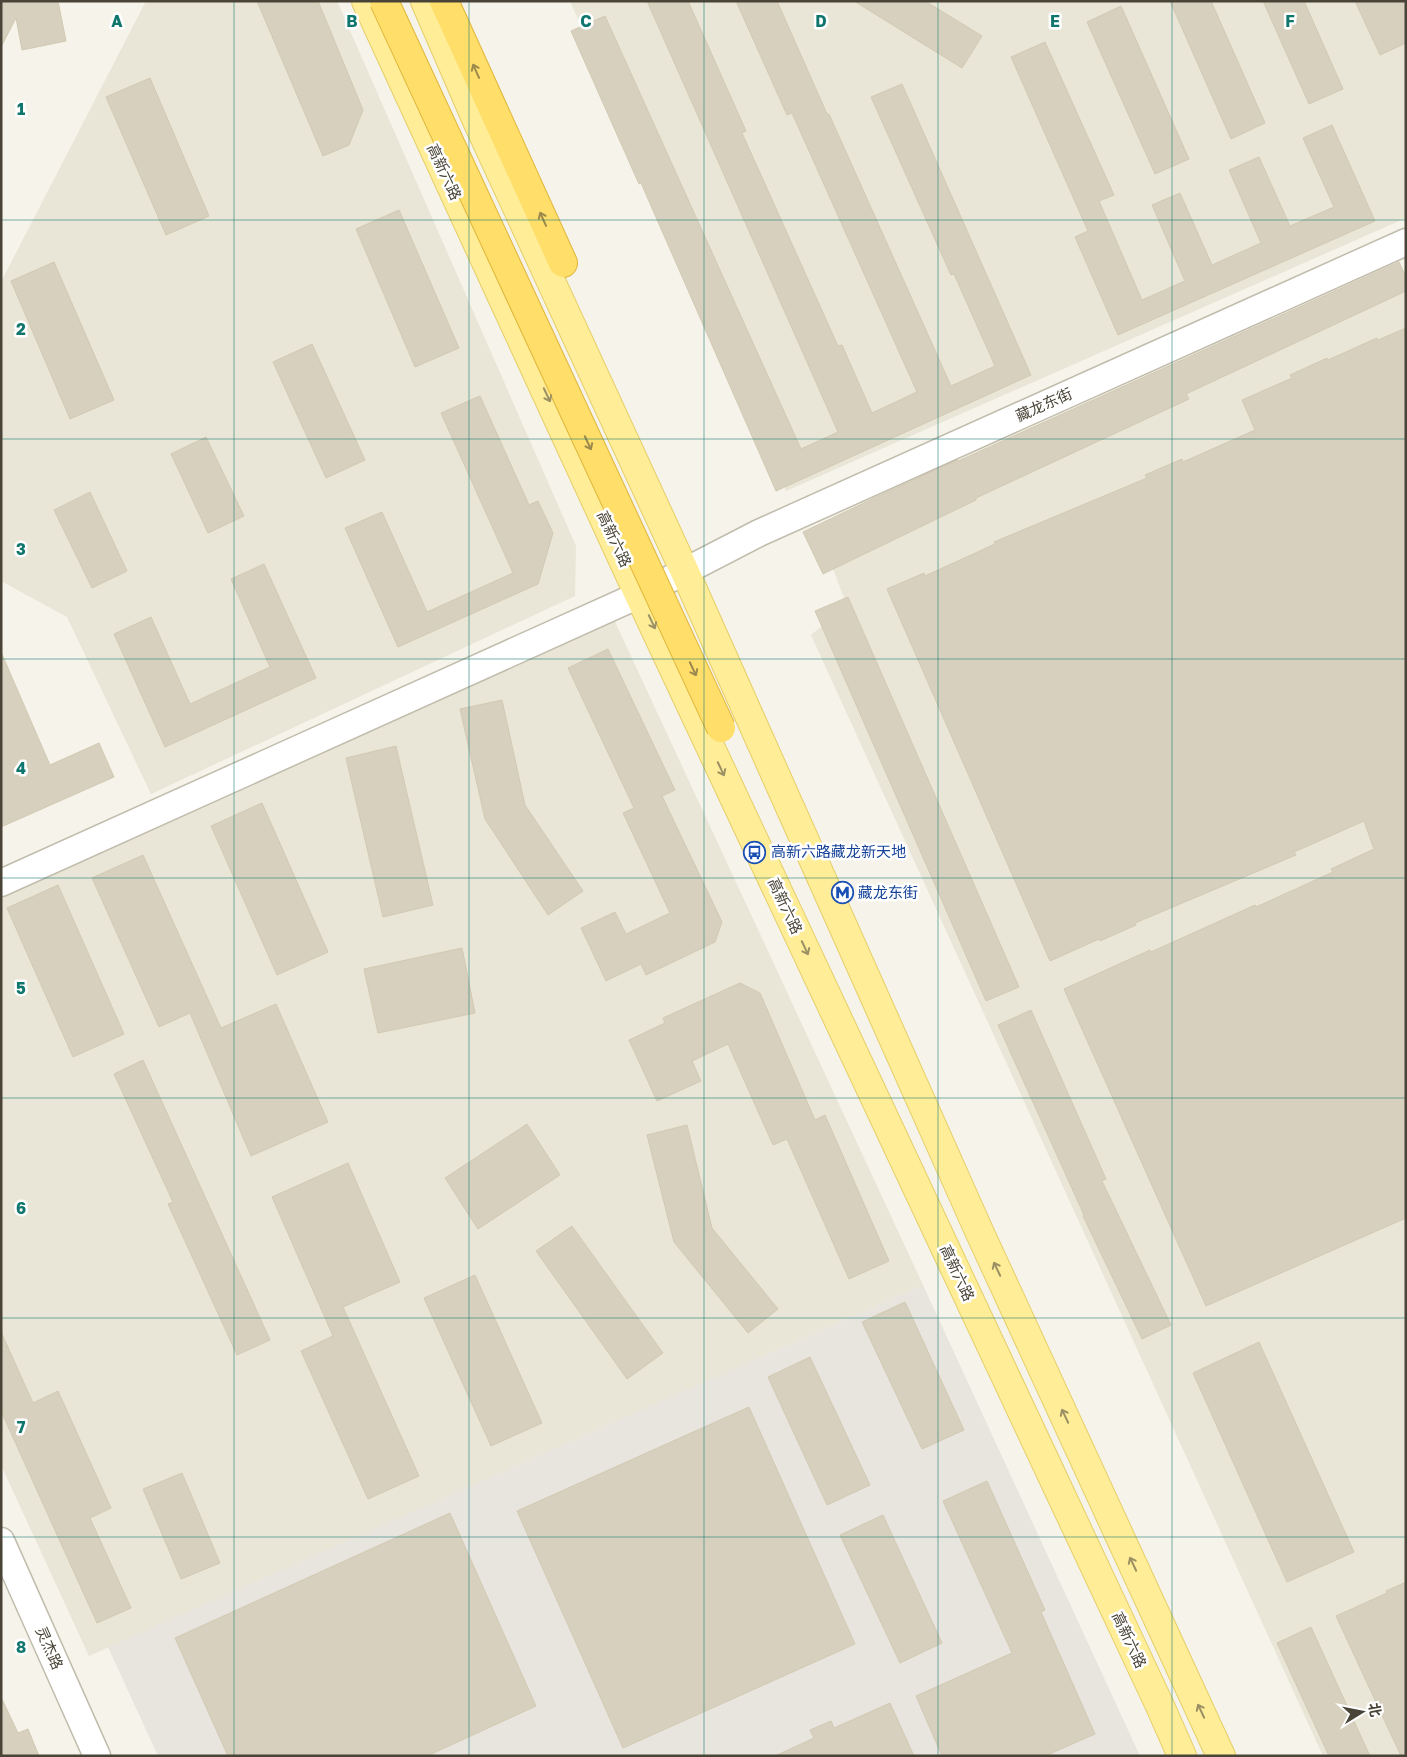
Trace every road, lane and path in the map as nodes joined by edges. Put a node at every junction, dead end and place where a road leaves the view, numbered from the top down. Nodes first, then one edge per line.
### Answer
1 (365, 1) edge
2 (384, 1) edge
3 (425, 1) edge
4 (444, 1) edge
5 (434, 110) junction
6 (1406, 242) edge
7 (563, 264) dead end
8 (685, 572) junction
9 (639, 595) junction
10 (721, 728) dead end
11 (1, 883) edge
12 (1, 1541) edge
13 (97, 1756) edge
14 (1182, 1756) edge
15 (1221, 1756) edge

1 - 5 highway, bridge
1 -> 9 main road, 高新六路
2 - 5 highway, bridge
3 - 8 main road
7 -> 4 highway
5 -> 10 highway, bridge
6 - 8 street, 藏龙东街
8 - 9 street, 藏龙东街
15 -> 8 main road
9 - 11 street, 藏龙东街
9 -> 14 main road, 高新六路
12 - 13 street, 灵杰路

